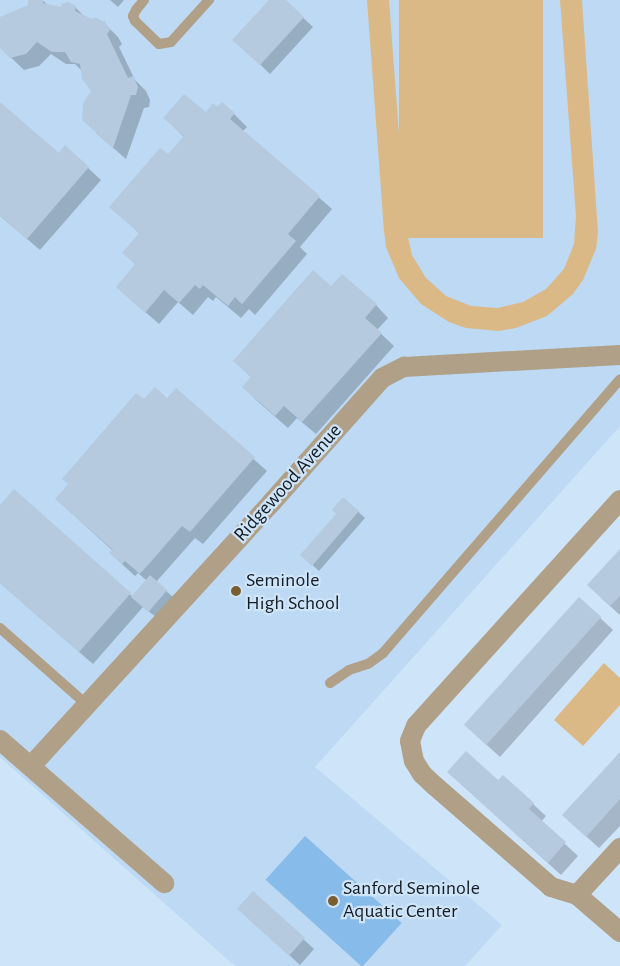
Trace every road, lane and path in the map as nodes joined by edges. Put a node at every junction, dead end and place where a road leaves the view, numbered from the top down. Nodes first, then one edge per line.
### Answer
1 (144, 0) edge
2 (208, 0) edge
3 (620, 355) edge
4 (620, 379) edge
5 (620, 500) edge
6 (0, 628) edge
7 (330, 683) dead end
8 (87, 705) junction
9 (0, 740) edge
10 (31, 766) junction
11 (620, 848) edge
12 (164, 883) dead end
13 (578, 895) junction
14 (620, 932) edge

1 - 2 lane
3 - 8 street, Ridgewood Avenue
4 - 7 lane
5 - 13 street
6 - 8 lane
8 - 10 street, Ridgewood Avenue
9 - 10 street
10 - 12 street
11 - 13 street
13 - 14 street

